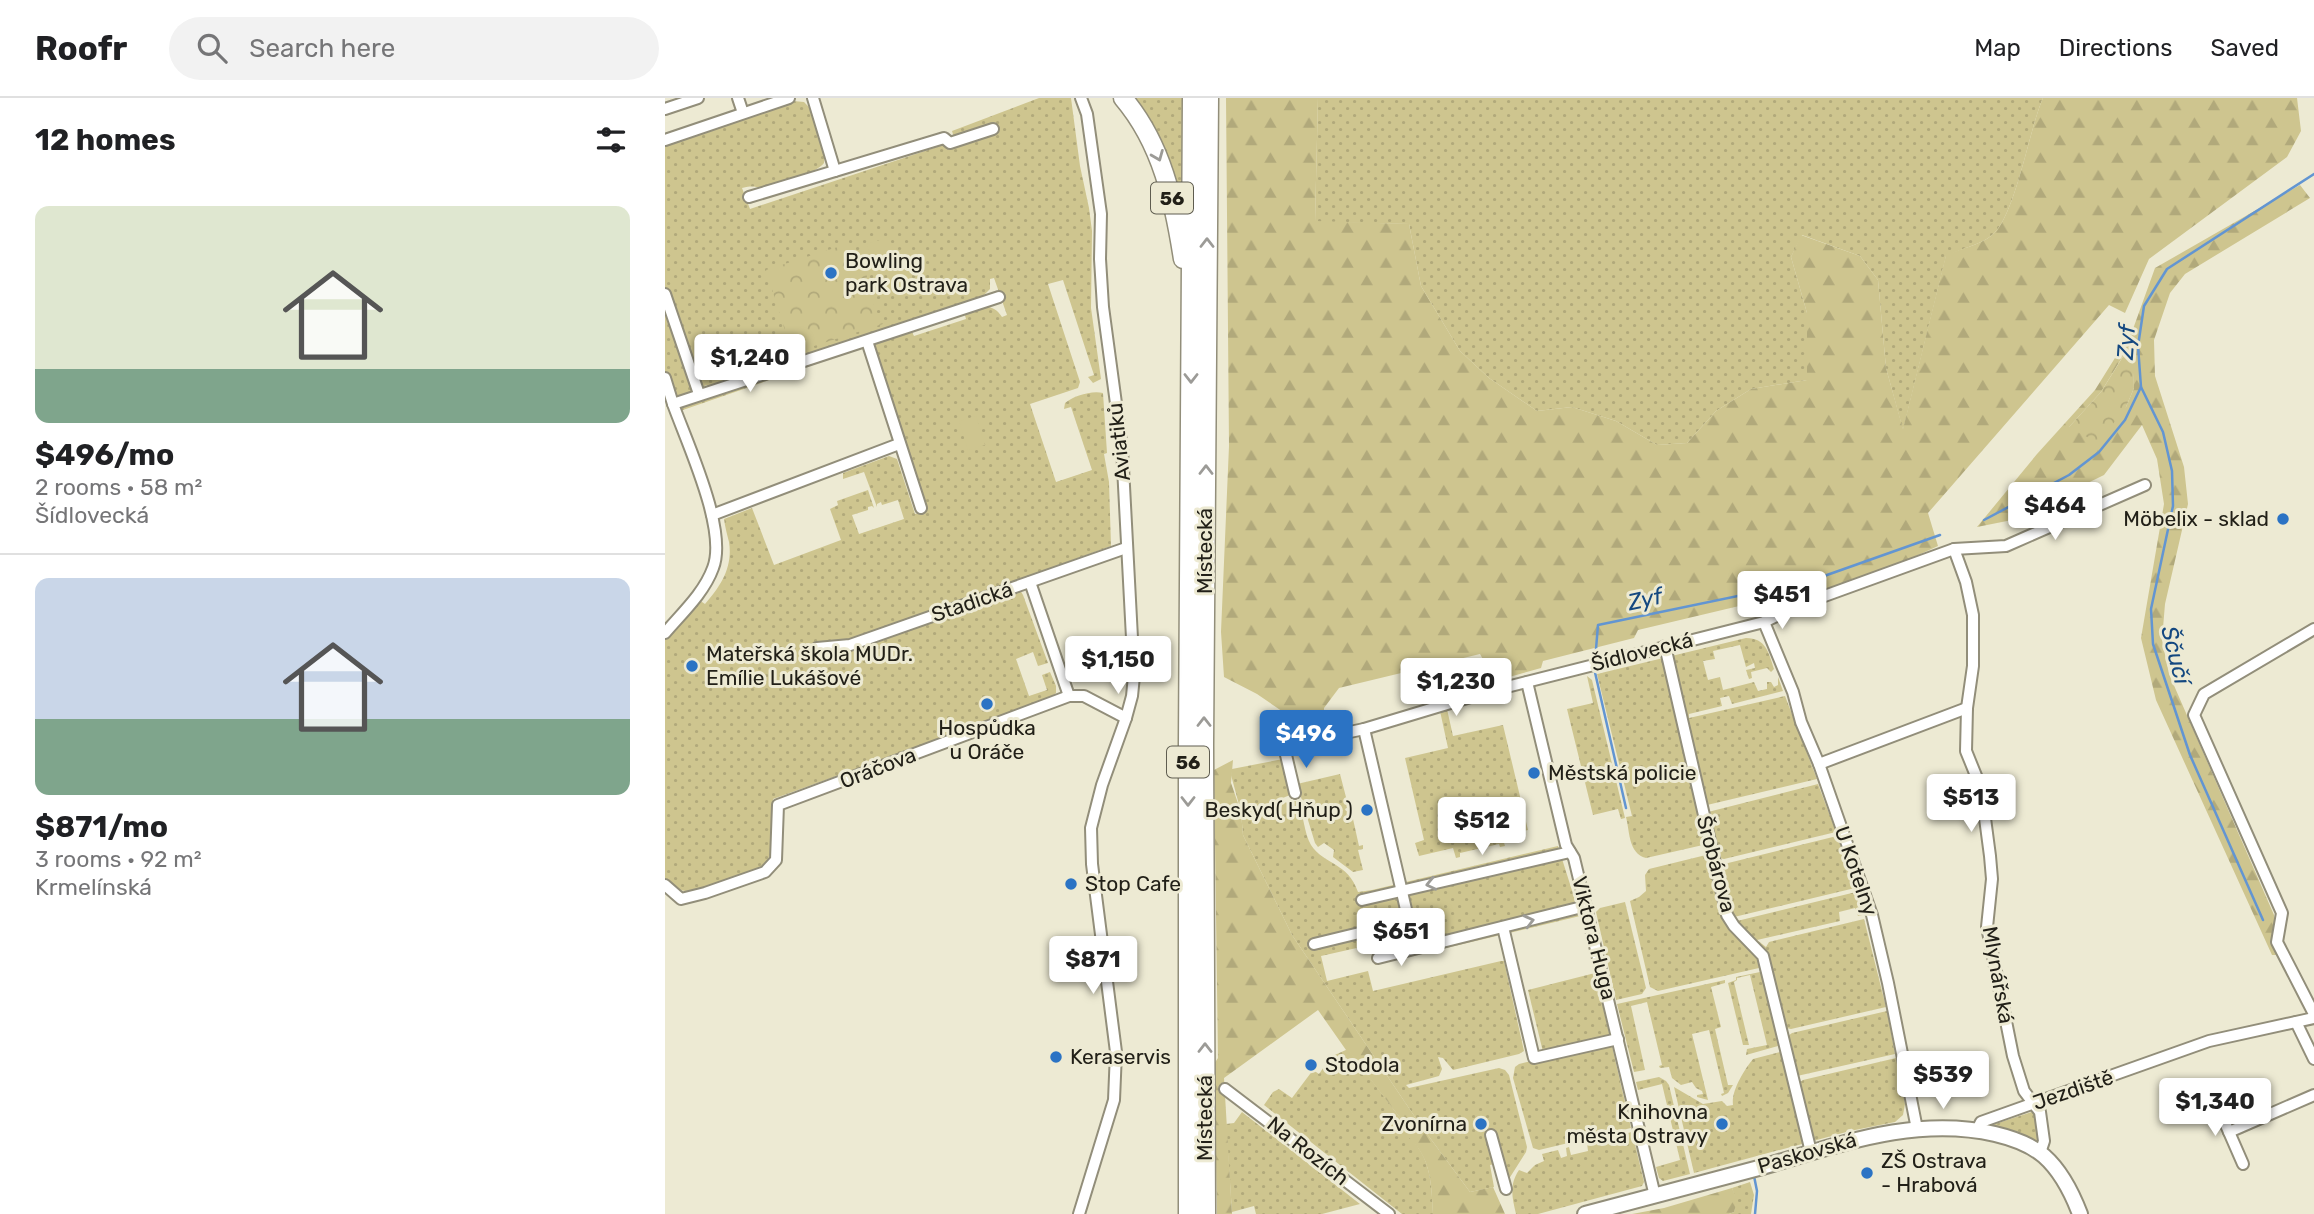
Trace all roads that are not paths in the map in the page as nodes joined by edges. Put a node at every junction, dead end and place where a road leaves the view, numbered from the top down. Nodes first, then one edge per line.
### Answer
1 (698, 98) edge
2 (738, 98) edge
3 (789, 98) edge
4 (813, 98) edge
5 (1081, 98) edge
6 (1123, 98) edge
7 (1192, 98) edge
8 (1209, 98) edge
9 (665, 109) edge
10 (743, 113) junction
11 (993, 129) dead end
12 (665, 139) edge
13 (835, 171) junction
14 (749, 197) dead end
15 (665, 294) edge
16 (999, 297) dead end
17 (1191, 309) junction
18 (867, 341) junction
19 (665, 378) edge
20 (699, 394) junction
21 (673, 404) junction
22 (899, 444) junction
23 (2145, 485) dead end
24 (921, 508) dead end
25 (712, 515) junction
26 (1126, 548) junction
27 (1954, 549) junction
28 (1030, 582) junction
29 (1764, 622) junction
30 (2314, 629) edge
31 (665, 633) edge
32 (1665, 646) junction
33 (817, 648) dead end
34 (1527, 682) junction
35 (1069, 696) junction
36 (1966, 708) junction
37 (1126, 718) junction
38 (1364, 729) junction
39 (1819, 764) junction
40 (1296, 793) dead end
41 (1570, 852) junction
42 (665, 885) edge
43 (1402, 891) junction
44 (1362, 900) dead end
45 (1586, 906) junction
46 (1409, 921) junction
47 (1503, 927) junction
48 (1314, 944) dead end
49 (1415, 948) junction
50 (1378, 958) dead end
51 (2314, 1016) edge
52 (2296, 1022) junction
53 (1618, 1039) junction
54 (2314, 1059) edge
55 (1225, 1089) dead end
56 (2314, 1094) edge
57 (2215, 1100) dead end
58 (2033, 1103) junction
59 (1917, 1129) junction
60 (1977, 1130) junction
61 (2229, 1132) junction
62 (1491, 1136) dead end
63 (1811, 1152) junction
64 (2040, 1153) junction
65 (2243, 1164) dead end
66 (1506, 1189) dead end
67 (1655, 1196) junction
68 (1079, 1214) edge
69 (1188, 1214) edge
70 (1206, 1214) edge
71 (1389, 1214) edge
72 (1585, 1214) edge
73 (2080, 1214) edge

1 - 9 street
2 - 10 street
3 - 10 street
4 - 13 street
5 - 26 street, Aviatiků
6 -> 17 highway, 56
7 - 17 highway, Místecká / 56
70 -> 8 highway, Místecká / 56
10 - 12 street
11 - 13 street
13 - 14 street
15 - 20 street
16 - 18 street
17 -> 69 highway, Místecká / 56
18 - 20 street
18 - 22 street
19 - 21 street
20 - 21 street
21 - 25 street
22 - 24 street
22 - 25 street
23 - 27 street, Šídlovecká
25 - 31 street
26 - 28 street, Stadická
26 - 37 street, Aviatiků
27 - 29 street, Šídlovecká
27 - 36 street, Mlynářská
28 - 33 street, Stadická
28 - 35 street
29 - 32 street, Šídlovecká
29 - 39 street, U Kotelny
30 - 51 street
32 - 34 street, Šídlovecká
32 - 63 street, Šrobárova
34 - 38 street, Šídlovecká
34 - 41 street, Viktora Huga
35 - 37 street
35 - 42 street, Oráčova
36 - 39 street
36 - 58 street, Mlynářská
37 - 68 street, Aviatiků
38 - 40 street, Šídlovecká
38 - 43 street
39 - 59 street, U Kotelny
41 -> 43 street
41 - 45 street, Viktora Huga
43 - 44 street
43 - 46 street
47 -> 45 street
45 - 53 street, Viktora Huga
46 - 48 street
46 - 49 street
47 - 49 street
47 - 53 street
49 - 50 street
51 - 52 street, Jezdiště
52 - 54 street
52 - 58 street, Jezdiště
53 - 67 street, Viktora Huga
55 - 71 street, Na Rozích
56 - 61 street
57 - 61 street
58 - 60 street, Jezdiště
58 - 64 street, Mlynářská
59 - 60 main road, Paskovská
59 - 63 main road, Paskovská
60 - 64 main road, Paskovská
61 - 65 street
62 - 66 street
63 - 67 main road, Paskovská
64 - 73 main road, Paskovská
67 - 72 main road, Paskovská

